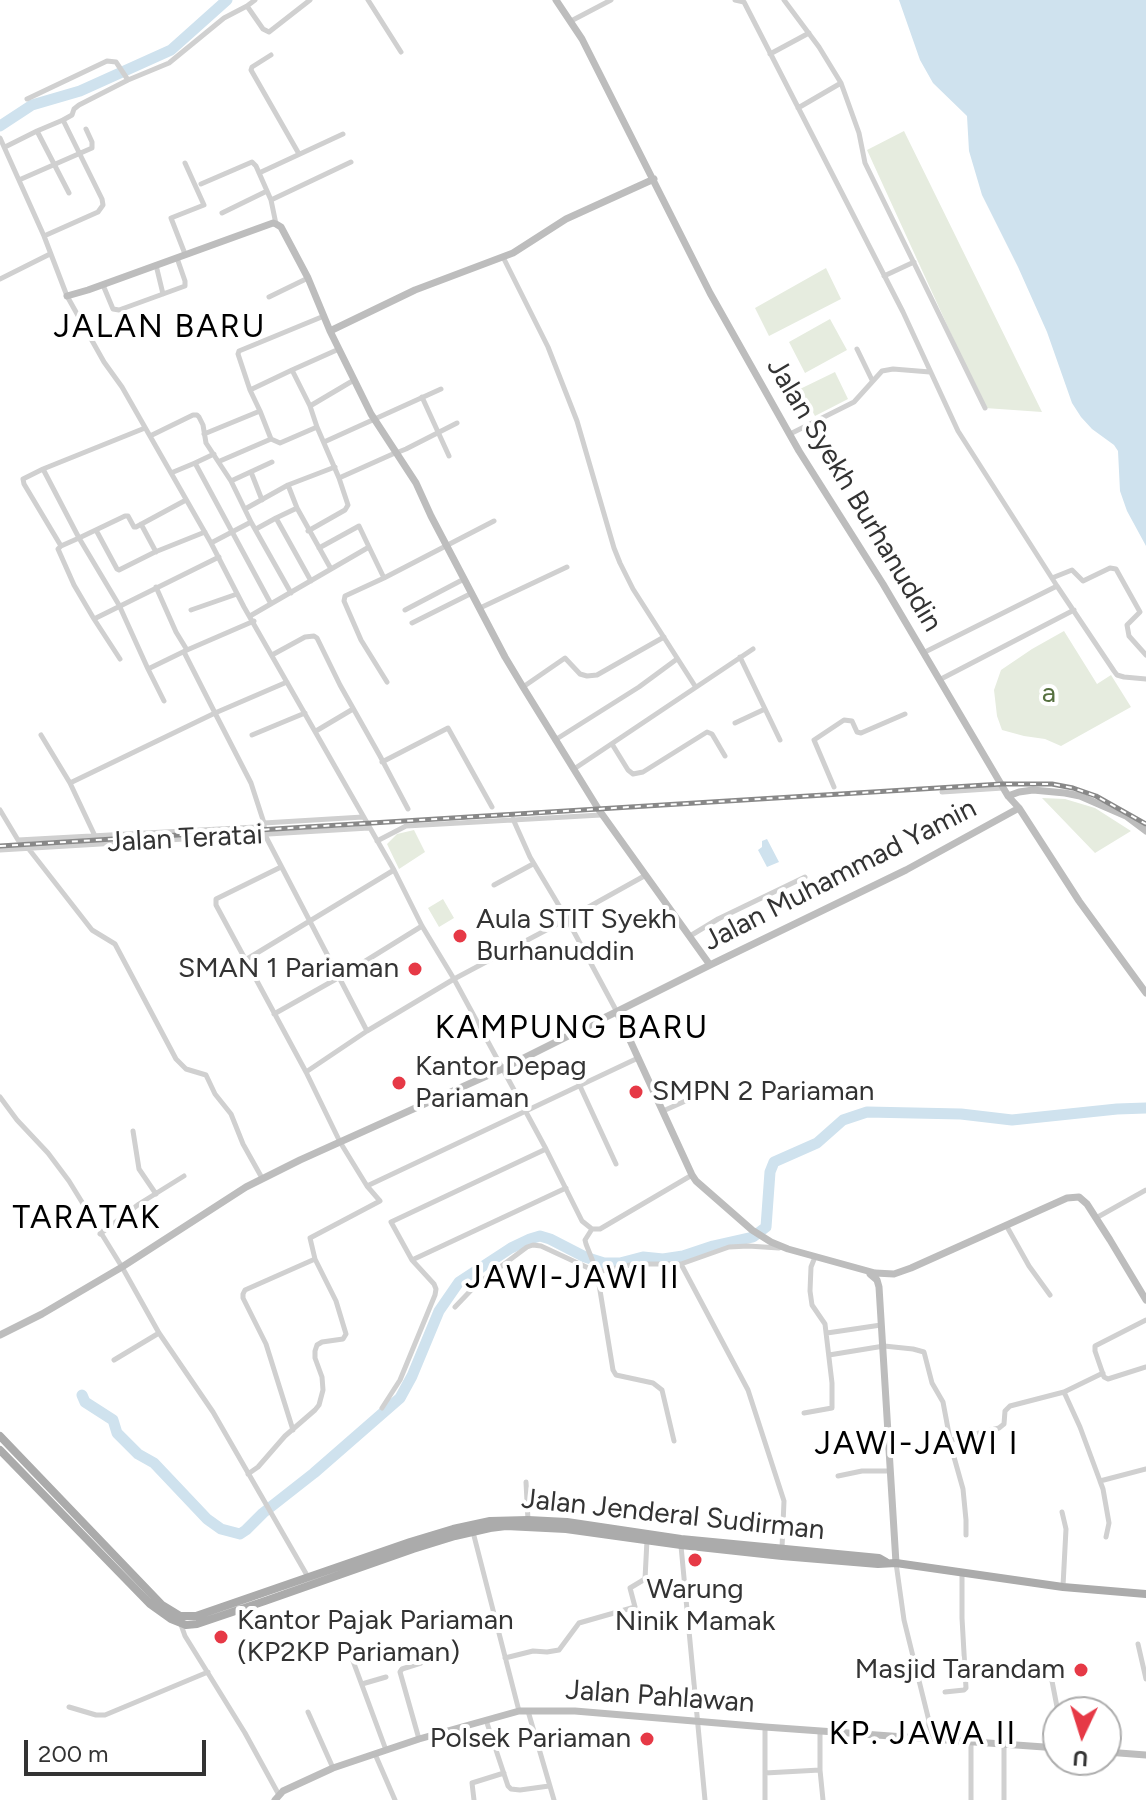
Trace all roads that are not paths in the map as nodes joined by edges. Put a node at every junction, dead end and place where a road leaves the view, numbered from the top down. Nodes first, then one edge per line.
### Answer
1 (255, 0) edge
2 (310, 0) edge
3 (368, 0) edge
4 (556, 0) edge
5 (611, 0) edge
6 (735, 0) edge
7 (784, 0) edge
8 (746, 1) edge
9 (247, 6) junction
10 (571, 21) junction
11 (809, 33) junction
12 (401, 52) dead end
13 (770, 54) junction
14 (271, 55) dead end
15 (128, 80) junction
16 (841, 83) junction
17 (27, 99) dead end
18 (798, 108) junction
19 (63, 120) junction
20 (86, 129) dead end
21 (37, 131) junction
22 (343, 134) dead end
23 (0, 138) edge
24 (5, 147) junction
25 (80, 154) junction
26 (299, 154) junction
27 (351, 162) dead end
28 (185, 163) dead end
29 (55, 164) junction
30 (259, 173) junction
31 (654, 179) junction
32 (19, 180) junction
33 (201, 184) dead end
34 (267, 191) junction
35 (69, 193) dead end
36 (271, 200) junction
37 (222, 213) dead end
38 (276, 224) junction
39 (44, 236) junction
40 (50, 254) junction
41 (181, 257) junction
42 (503, 257) junction
43 (914, 262) junction
44 (156, 265) junction
45 (884, 276) junction
46 (308, 278) junction
47 (0, 279) edge
48 (103, 285) junction
49 (163, 294) junction
50 (67, 296) junction
51 (269, 297) dead end
52 (325, 315) junction
53 (330, 331) junction
54 (339, 349) junction
55 (857, 349) dead end
56 (292, 370) junction
57 (931, 372) junction
58 (355, 380) junction
59 (872, 380) junction
60 (441, 389) dead end
61 (250, 390) junction
62 (422, 397) junction
63 (310, 406) junction
64 (985, 408) dead end
65 (260, 411) junction
66 (374, 418) junction
67 (457, 423) dead end
68 (317, 427) junction
69 (145, 428) junction
70 (438, 432) junction
71 (204, 434) junction
72 (789, 434) junction
73 (150, 436) junction
74 (271, 439) junction
75 (324, 442) junction
76 (395, 453) junction
77 (214, 454) junction
78 (449, 456) dead end
79 (220, 461) junction
80 (272, 462) dead end
81 (195, 463) junction
82 (335, 467) junction
83 (43, 469) junction
84 (251, 472) junction
85 (171, 473) junction
86 (339, 478) junction
87 (231, 481) junction
88 (288, 485) junction
89 (186, 500) junction
90 (262, 500) junction
91 (297, 508) junction
92 (245, 509) junction
93 (276, 518) junction
94 (494, 521) dead end
95 (251, 522) junction
96 (141, 524) junction
97 (255, 529) junction
98 (96, 530) junction
99 (308, 531) junction
100 (205, 532) junction
101 (233, 532) junction
102 (79, 538) junction
103 (211, 543) junction
104 (446, 544) junction
105 (61, 546) junction
106 (369, 547) junction
107 (319, 548) junction
108 (156, 552) junction
109 (219, 557) junction
110 (567, 567) dead end
111 (331, 569) junction
112 (384, 578) junction
113 (465, 578) junction
114 (1052, 578) junction
115 (311, 581) junction
116 (1057, 586) junction
117 (156, 587) junction
118 (291, 593) junction
119 (472, 593) junction
120 (237, 594) junction
121 (271, 604) junction
122 (119, 605) junction
123 (480, 608) junction
124 (191, 610) dead end
125 (405, 610) dead end
126 (1074, 610) junction
127 (252, 618) junction
128 (94, 619) junction
129 (412, 623) dead end
130 (664, 637) junction
131 (753, 649) dead end
132 (185, 651) junction
133 (925, 652) junction
134 (272, 655) junction
135 (1146, 655) edge
136 (740, 657) junction
137 (120, 659) dead end
138 (677, 659) junction
139 (148, 669) junction
140 (941, 679) junction
141 (1146, 679) edge
142 (287, 682) junction
143 (387, 682) dead end
144 (695, 686) junction
145 (523, 687) junction
146 (164, 701) dead end
147 (353, 709) junction
148 (765, 709) junction
149 (215, 713) junction
150 (305, 713) junction
151 (905, 714) dead end
152 (735, 723) dead end
153 (316, 731) junction
154 (41, 735) dead end
155 (252, 735) dead end
156 (555, 740) junction
157 (780, 740) dead end
158 (612, 744) junction
159 (725, 756) dead end
160 (382, 762) junction
161 (573, 770) junction
162 (70, 783) junction
163 (834, 787) dead end
164 (1004, 788) junction
165 (942, 792) dead end
166 (1008, 796) junction
167 (492, 807) dead end
168 (1019, 808) junction
169 (408, 809) dead end
170 (0, 810) edge
171 (602, 815) junction
172 (363, 817) junction
173 (513, 819) junction
174 (264, 823) junction
175 (369, 828) junction
176 (1146, 831) edge
177 (265, 835) junction
178 (95, 836) junction
179 (377, 841) junction
180 (28, 848) junction
181 (0, 850) edge
182 (533, 864) junction
183 (281, 867) junction
184 (394, 870) junction
185 (646, 875) junction
186 (805, 877) dead end
187 (494, 885) dead end
188 (567, 919) junction
189 (308, 921) junction
190 (422, 926) junction
191 (690, 936) junction
192 (247, 959) junction
193 (710, 965) junction
194 (338, 978) junction
195 (454, 979) junction
196 (1146, 993) edge
197 (630, 1006) junction
198 (617, 1012) junction
199 (274, 1014) junction
200 (622, 1022) junction
201 (367, 1031) junction
202 (638, 1058) junction
203 (502, 1069) junction
204 (306, 1072) junction
205 (579, 1084) junction
206 (710, 1090) dead end
207 (0, 1097) edge
208 (663, 1111) junction
209 (526, 1112) junction
210 (133, 1131) dead end
211 (340, 1142) junction
212 (546, 1149) junction
213 (616, 1164) dead end
214 (692, 1175) junction
215 (184, 1176) dead end
216 (262, 1178) junction
217 (367, 1186) junction
218 (566, 1188) junction
219 (1146, 1190) edge
220 (156, 1194) junction
221 (1096, 1218) junction
222 (1006, 1225) junction
223 (592, 1229) junction
224 (100, 1234) junction
225 (788, 1249) junction
226 (816, 1256) junction
227 (315, 1259) junction
228 (412, 1260) junction
229 (681, 1264) junction
230 (122, 1267) junction
231 (862, 1269) junction
232 (597, 1272) junction
233 (894, 1274) junction
234 (879, 1287) junction
235 (1050, 1295) dead end
236 (1146, 1300) edge
237 (455, 1307) dead end
238 (1146, 1320) edge
239 (882, 1325) junction
240 (159, 1333) junction
241 (827, 1333) junction
242 (0, 1335) edge
243 (884, 1346) junction
244 (829, 1355) junction
245 (114, 1360) dead end
246 (1146, 1367) edge
247 (1103, 1373) junction
248 (1064, 1392) junction
249 (382, 1408) dead end
250 (804, 1413) dead end
251 (293, 1430) junction
252 (0, 1436) edge
253 (951, 1440) junction
254 (674, 1441) dead end
255 (11, 1446) junction
256 (2, 1452) edge
257 (1146, 1469) edge
258 (890, 1471) junction
259 (248, 1474) junction
260 (838, 1476) dead end
261 (1100, 1481) junction
262 (526, 1482) dead end
263 (1062, 1512) dead end
264 (528, 1520) junction
265 (86, 1531) junction
266 (473, 1532) junction
267 (618, 1532) junction
268 (966, 1535) dead end
269 (1106, 1537) dead end
270 (647, 1540) junction
271 (681, 1545) junction
272 (411, 1546) junction
273 (782, 1553) junction
274 (891, 1563) junction
275 (962, 1572) junction
276 (309, 1578) junction
277 (1063, 1587) junction
278 (1146, 1594) edge
279 (264, 1598) junction
280 (635, 1607) junction
281 (181, 1621) junction
282 (639, 1622) dead end
283 (1138, 1644) dead end
284 (378, 1650) dead end
285 (505, 1658) junction
286 (421, 1663) dead end
287 (208, 1672) junction
288 (386, 1677) dead end
289 (1146, 1679) edge
290 (1052, 1681) dead end
291 (362, 1684) junction
292 (945, 1692) dead end
293 (1055, 1696) edge
294 (69, 1707) dead end
295 (524, 1711) junction
296 (308, 1712) dead end
297 (486, 1719) junction
298 (698, 1721) junction
299 (765, 1727) junction
300 (820, 1731) junction
301 (419, 1739) junction
302 (928, 1739) junction
303 (971, 1742) junction
304 (1004, 1745) junction
305 (1042, 1747) edge
306 (386, 1750) junction
307 (1122, 1753) edge
308 (375, 1754) junction
309 (1146, 1755) edge
310 (333, 1768) junction
311 (820, 1770) junction
312 (504, 1773) junction
313 (765, 1773) junction
314 (549, 1786) junction
315 (277, 1797) edge
316 (395, 1800) edge
317 (474, 1800) edge
318 (554, 1800) edge
319 (705, 1800) edge
320 (765, 1800) edge
321 (823, 1800) edge
322 (971, 1800) edge
323 (1004, 1800) edge

1 - 9 street
2 - 9 street
3 - 12 street
4 - 10 street, Jalan Syekh Burhanuddin
5 - 10 street
6 - 8 street
7 - 11 street
8 - 13 street
9 - 15 street
10 - 31 street, Jalan Syekh Burhanuddin
11 - 13 street
11 - 16 street
13 - 18 street
14 - 26 street
15 - 17 street
15 - 19 street
16 - 18 street
16 - 43 street
18 - 45 street
19 - 21 street
19 - 25 street
20 - 25 street
21 - 24 street
21 - 29 street
22 - 26 street
23 - 24 street
24 - 32 street
25 - 29 street
25 - 39 street
26 - 30 street
27 - 36 street
28 - 41 street
29 - 32 street
29 - 35 street
30 - 33 street
30 - 34 street
31 - 42 street
31 - 72 street, Jalan Syekh Burhanuddin
32 - 39 street
34 - 36 street
34 - 37 street
36 - 38 street
38 - 41 street
38 - 46 street
39 - 40 street
40 - 47 street
40 - 50 street
41 - 44 street
41 - 49 street
42 - 53 street
42 - 130 street
43 - 45 street
43 - 64 street
44 - 48 street
44 - 49 street
45 - 57 street
46 - 51 street
46 - 52 street
48 - 49 street
48 - 50 street
50 - 69 street
52 - 53 street
52 - 61 street
53 - 54 street
54 - 56 street
54 - 58 street
55 - 59 street
56 - 61 street
56 - 63 street
57 - 59 street
57 - 114 street
58 - 63 street
58 - 66 street
59 - 72 street
60 - 62 street
61 - 65 street
62 - 66 street
62 - 70 street
63 - 68 street
65 - 71 street
65 - 74 street
66 - 75 street
66 - 76 street
67 - 70 street
68 - 74 street
68 - 75 street
69 - 73 street
69 - 83 street
70 - 76 street
70 - 78 street
71 - 73 street
71 - 77 street
72 - 133 street, Jalan Syekh Burhanuddin
73 - 85 street
74 - 79 street
75 - 82 street
76 - 86 street
76 - 104 street
77 - 79 street
77 - 81 street
79 - 87 street
80 - 84 street
81 - 85 street
81 - 101 street
82 - 86 street
82 - 88 street
83 - 102 street
83 - 105 street
84 - 87 street
84 - 90 street
85 - 89 street
86 - 99 street
87 - 92 street
88 - 90 street
88 - 91 street
89 - 96 street
89 - 100 street
90 - 92 street
91 - 93 street
91 - 99 street
92 - 95 street
93 - 97 street
93 - 115 street
94 - 104 street
95 - 97 street
95 - 101 street
96 - 98 street
96 - 108 street
97 - 118 street
98 - 102 street
98 - 108 street
99 - 107 street
100 - 103 street
100 - 108 street
101 - 103 street
101 - 121 street
102 - 105 street
102 - 122 street
103 - 109 street
104 - 112 street
104 - 113 street
105 - 128 street
106 - 107 street
106 - 111 street
106 - 112 street
107 - 111 street
109 - 117 street
109 - 120 street
110 - 123 street
111 - 115 street
112 - 143 street
113 - 119 street
113 - 125 street
114 - 116 street
114 - 135 street
115 - 118 street
116 - 126 street
116 - 133 street
117 - 122 street
117 - 132 street
118 - 121 street
119 - 123 street
119 - 129 street
120 - 124 street
120 - 127 street
121 - 127 street
122 - 128 street
122 - 139 street
123 - 145 street
126 - 140 street
126 - 141 street
127 - 132 street
127 - 134 street
128 - 137 street
130 - 138 street
130 - 145 street
131 - 136 street
132 - 139 street
132 - 149 street
133 - 140 street, Jalan Syekh Burhanuddin
134 - 142 street
134 - 147 street
136 - 144 street
136 - 148 street
138 - 144 street
138 - 156 street
139 - 146 street
140 - 164 street, Jalan Syekh Burhanuddin
142 - 149 street
142 - 150 street
144 - 158 street
145 - 156 street
147 - 153 street
147 - 160 street
148 - 152 street
148 - 157 street
149 - 162 street
149 - 174 street
150 - 153 street
150 - 155 street
151 - 163 street
153 - 172 street
154 - 162 street
156 - 161 street
158 - 159 street
158 - 161 street
160 - 167 street
160 - 169 street
161 - 171 street
162 - 178 street
164 - 165 street
164 - 166 street, Jalan Syekh Burhanuddin
166 - 168 street, Jalan Syekh Burhanuddin
166 - 176 street
168 - 193 street, Jalan Muhammad Yamin
168 - 196 street, Jalan Syekh Burhanuddin
170 - 178 street
171 - 173 street
171 - 185 street
172 - 174 street
172 - 175 street
173 - 179 street
173 - 182 street
174 - 177 street
174 - 178 street
175 - 177 street, Jalan Teratai
175 - 179 street
177 - 180 street, Jalan Teratai
177 - 183 street
179 - 184 street
180 - 181 street, Jalan Teratai
180 - 216 street
182 - 187 street
182 - 188 street
183 - 189 street
183 - 192 street
184 - 189 street
184 - 190 street
185 - 188 street
185 - 191 street
186 - 191 street
188 - 195 street
188 - 198 street
189 - 192 street
189 - 194 street
190 - 194 street
190 - 195 street
191 - 193 street
192 - 199 street
193 - 197 street, Jalan Muhammad Yamin
194 - 199 street
194 - 201 street
195 - 201 street
195 - 203 street
197 - 198 street, Jalan Muhammad Yamin
197 - 200 street
198 - 200 street
198 - 203 street, Jalan Muhammad Yamin
199 - 204 street
200 - 202 street
201 - 204 street
202 - 205 street
202 - 208 street
203 - 209 street
203 - 211 street, Jalan Muhammad Yamin
204 - 211 street
205 - 209 street
205 - 213 street
206 - 208 street
207 - 224 street
208 - 214 street
209 - 212 street
209 - 217 street
210 - 220 street
211 - 216 street, Jalan Muhammad Yamin
211 - 217 street
212 - 218 street
212 - 228 street
214 - 223 street
214 - 225 street
215 - 220 street
216 - 230 street, Jalan Muhammad Yamin
217 - 227 street
218 - 223 street
218 - 228 street
219 - 221 street
220 - 224 street
221 - 222 street
221 - 236 street
222 - 233 street
222 - 235 street
223 - 232 street
224 - 230 street
225 - 226 street
225 - 229 street
226 - 231 street
226 - 241 street
227 - 251 street
227 - 251 street
228 - 249 street
229 - 232 street
229 - 273 street
230 - 240 street
230 - 242 street, Jalan Muhammad Yamin
231 - 233 street
231 - 234 street
232 - 237 street
232 - 254 street
233 - 234 street
234 - 239 street
238 - 247 street
239 - 241 street
239 - 243 street
240 - 245 street
240 - 259 street
241 - 244 street
243 - 244 street
243 - 253 street
243 - 258 street
244 - 250 street
246 - 247 street
247 - 248 street
248 - 253 street
248 - 261 street
251 - 259 street
252 - 255 main road
253 - 268 street
255 - 256 main road
255 - 265 main road
256 - 265 main road
257 - 261 street
258 - 260 street
258 - 274 street
259 - 276 street
261 - 269 street
262 - 264 street
263 - 277 street
264 - 267 main road, Jalan Jenderal Sudirman
264 - 272 main road, Jalan Jenderal Sudirman
265 - 281 main road
266 - 267 main road, Jalan Jenderal Sudirman
266 - 272 main road, Jalan Jenderal Sudirman
266 - 285 street
267 - 270 main road, Jalan Jenderal Sudirman
267 - 273 main road, Jalan Jenderal Sudirman
270 - 271 main road, Jalan Jenderal Sudirman
270 - 280 street
271 - 273 main road, Jalan Jenderal Sudirman
271 - 298 street
272 - 276 main road, Jalan Jenderal Sudirman
272 - 279 main road, Jalan Jenderal Sudirman
273 - 274 main road, Jalan Jenderal Sudirman
274 - 275 main road, Jalan Jenderal Sudirman
274 - 302 street
275 - 277 main road, Jalan Jenderal Sudirman
275 - 292 street
276 - 279 main road, Jalan Jenderal Sudirman
277 - 278 main road, Jalan Jenderal Sudirman
279 - 281 main road, Jalan Jenderal Sudirman
280 - 282 street
280 - 285 street
281 - 287 street
283 - 289 street
284 - 291 street
285 - 295 street
286 - 301 street
287 - 294 street
287 - 315 street
288 - 291 street
290 - 293 street
291 - 306 street
295 - 297 street, Jalan Pahlawan
295 - 298 street, Jalan Pahlawan
295 - 314 street
296 - 310 street
297 - 301 street, Jalan Pahlawan
297 - 312 street
298 - 299 street, Jalan Pahlawan
298 - 319 street
299 - 300 street, Jalan Pahlawan
299 - 313 street
300 - 302 street, Jalan Pahlawan
300 - 311 street
301 - 306 street, Jalan Pahlawan
302 - 303 street, Jalan Pahlawan
303 - 304 street, Jalan Pahlawan
303 - 322 street
304 - 305 street, Jalan Pahlawan
304 - 323 street
306 - 308 street, Jalan Pahlawan
307 - 309 street
308 - 310 street, Jalan Pahlawan
308 - 316 street
310 - 315 street, Jalan Pahlawan
311 - 313 street
311 - 321 street
312 - 314 street
312 - 317 street
313 - 320 street
314 - 318 street

